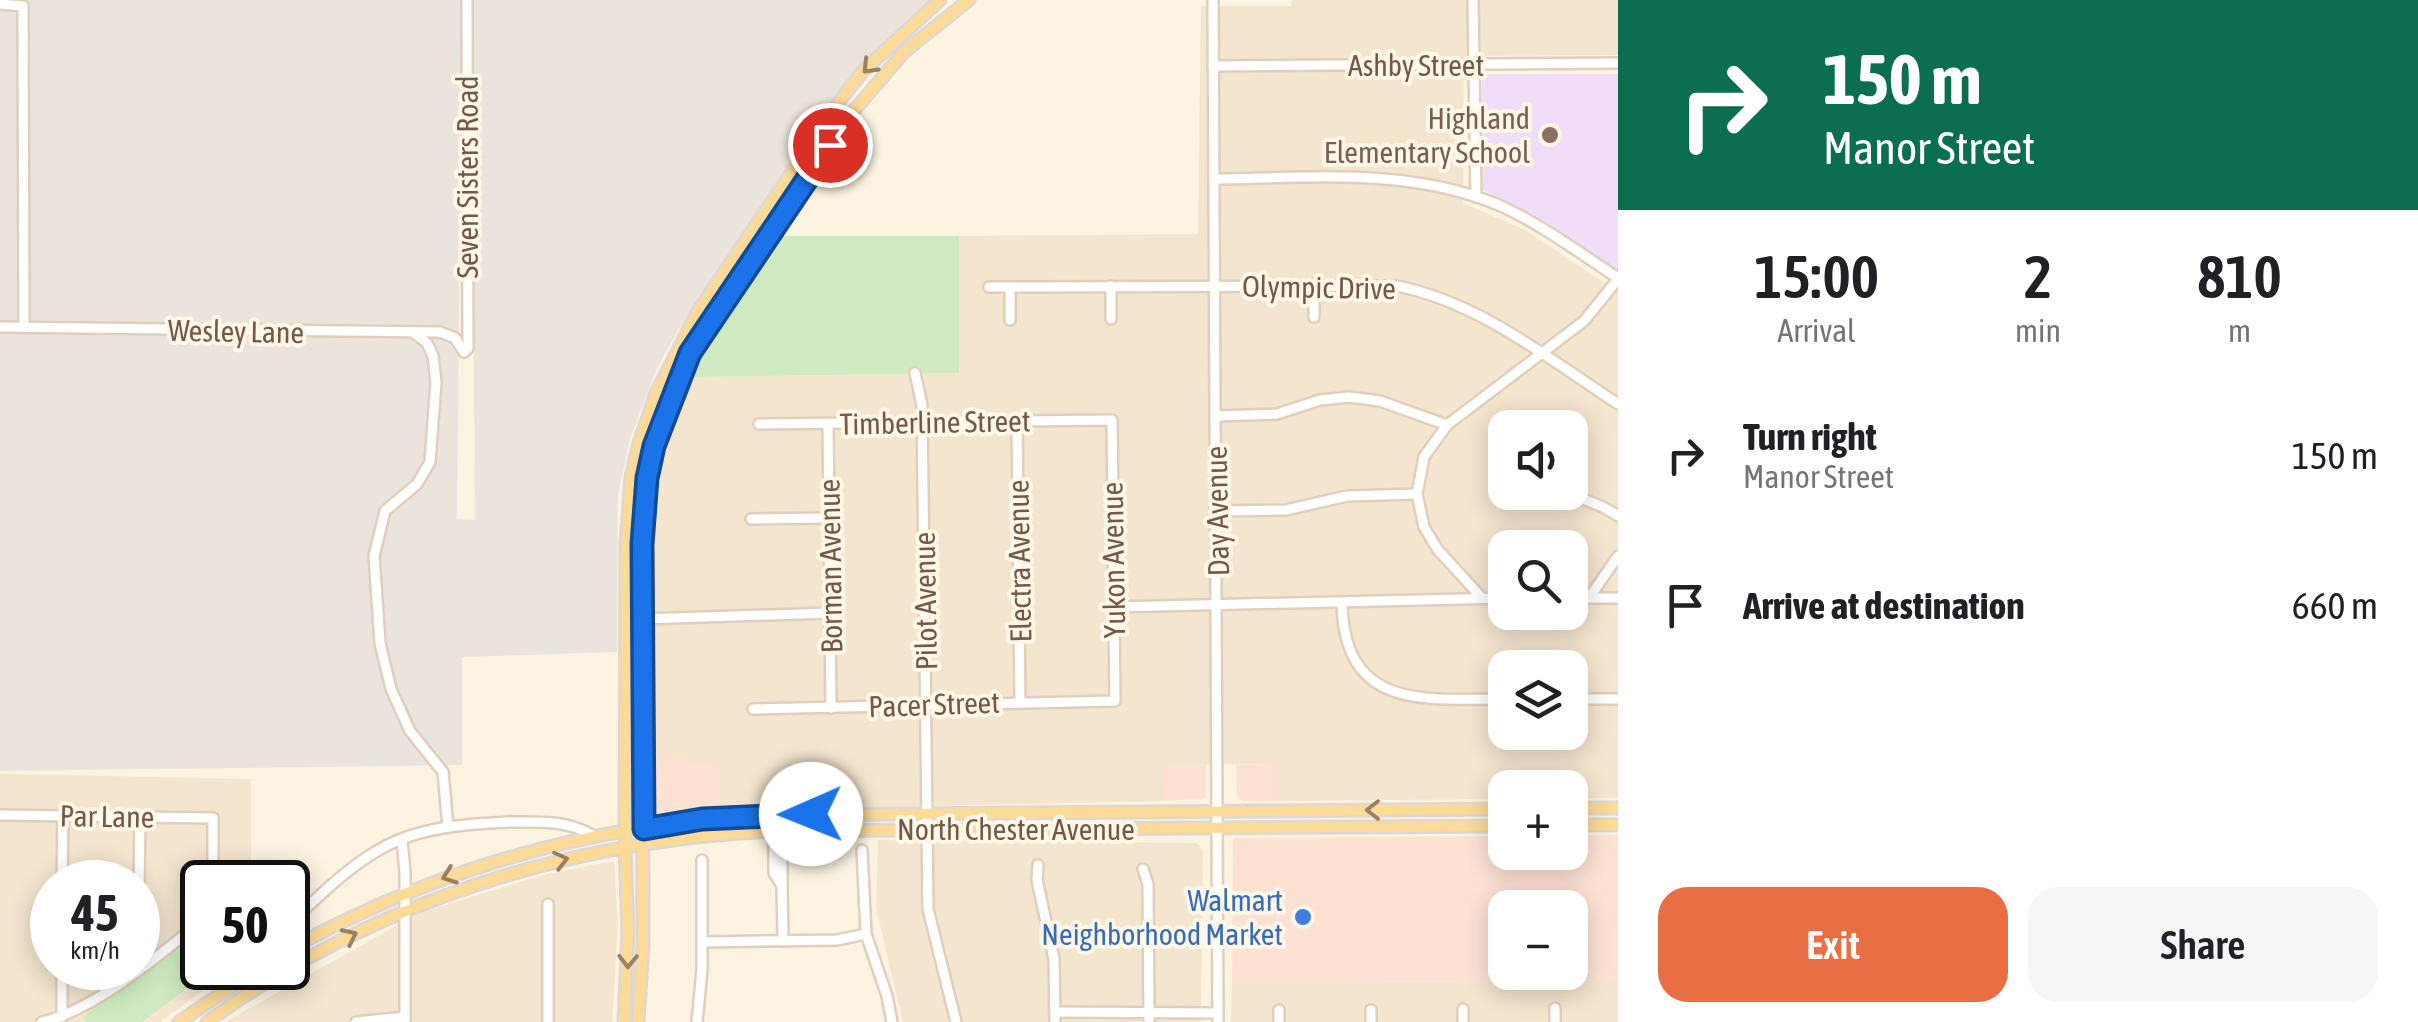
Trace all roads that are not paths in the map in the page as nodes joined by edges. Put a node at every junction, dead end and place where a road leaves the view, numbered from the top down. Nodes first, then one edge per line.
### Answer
1 (467, 0) edge
2 (940, 0) edge
3 (969, 0) edge
4 (1213, 0) edge
5 (1474, 0) edge
6 (0, 4) edge
7 (1618, 63) edge
8 (1474, 64) junction
9 (1213, 66) junction
10 (1214, 179) junction
11 (1476, 196) junction
12 (1618, 278) edge
13 (1215, 284) junction
14 (1314, 284) junction
15 (1111, 286) junction
16 (989, 287) dead end
17 (1010, 287) junction
18 (1314, 317) dead end
19 (1112, 319) dead end
20 (1010, 320) dead end
21 (0, 327) edge
22 (24, 327) junction
23 (414, 333) junction
24 (464, 352) joint
25 (1541, 354) junction
26 (916, 372) dead end
27 (1618, 404) edge
28 (1216, 416) junction
29 (1112, 420) joint
30 (1017, 421) junction
31 (923, 422) junction
32 (759, 424) dead end
33 (828, 424) junction
34 (1447, 425) junction
35 (1417, 494) junction
36 (1588, 501) edge
37 (1217, 511) junction
38 (1618, 516) edge
39 (829, 518) junction
40 (751, 519) dead end
41 (1618, 556) edge
42 (1482, 598) junction
43 (1488, 598) edge
44 (1588, 598) joint
45 (1618, 598) edge
46 (1342, 603) junction
47 (1218, 606) junction
48 (1114, 607) junction
49 (830, 613) junction
50 (642, 619) junction
51 (1488, 699) edge
52 (1588, 699) edge
53 (1618, 699) edge
54 (1115, 701) joint
55 (1020, 702) junction
56 (926, 703) junction
57 (831, 708) junction
58 (753, 709) dead end
59 (1588, 808) edge
60 (1618, 808) edge
61 (1473, 809) junction
62 (1488, 809) edge
63 (1432, 810) junction
64 (1218, 811) junction
65 (926, 813) junction
66 (63, 814) junction
67 (0, 815) edge
68 (140, 817) junction
69 (1618, 825) edge
70 (1393, 826) junction
71 (1440, 826) junction
72 (1488, 826) edge
73 (1588, 826) edge
74 (448, 828) junction
75 (1219, 828) junction
76 (644, 829) junction
77 (926, 830) junction
78 (626, 831) junction
79 (778, 831) junction
80 (592, 835) junction
81 (402, 840) junction
82 (643, 846) junction
83 (625, 848) junction
84 (862, 850) dead end
85 (62, 860) edge
86 (139, 860) edge
87 (213, 860) edge
88 (702, 860) dead end
89 (1038, 865) dead end
90 (1144, 868) dead end
91 (404, 893) junction
92 (548, 904) dead end
93 (310, 905) edge
94 (404, 911) junction
95 (866, 934) junction
96 (180, 939) edge
97 (310, 939) edge
98 (783, 941) junction
99 (703, 942) junction
100 (160, 954) edge
101 (62, 990) edge
102 (107, 990) edge
103 (226, 990) edge
104 (1555, 1008) dead end
105 (1463, 1009) dead end
106 (1279, 1010) dead end
107 (1371, 1010) dead end
108 (1055, 1017) edge
109 (1149, 1017) edge
110 (1218, 1017) edge
111 (62, 1018) junction
112 (404, 1020) edge
113 (42, 1022) edge
114 (179, 1022) edge
115 (207, 1022) edge
116 (356, 1022) edge
117 (548, 1022) edge
118 (624, 1022) edge
119 (638, 1022) edge
120 (698, 1022) edge
121 (892, 1022) edge
122 (956, 1022) edge
123 (1279, 1022) edge
124 (1371, 1022) edge
125 (1463, 1022) edge
126 (1555, 1022) edge

1 - 24 street, Seven Sisters Road
2 -> 78 main road
3 - 50 main road
4 - 9 street, Day Avenue
5 - 8 street
6 - 22 street
7 - 8 street, Ashby Street
8 - 9 street, Ashby Street
8 - 11 street
9 - 10 street, Day Avenue
10 - 11 street
10 - 13 street, Day Avenue
11 - 12 street
12 - 25 street
13 - 14 street, Olympic Drive
13 - 15 street, Olympic Drive
13 - 28 street, Day Avenue
14 - 18 street
14 - 25 street, Olympic Drive
15 - 17 street, Olympic Drive
15 - 19 street
16 - 17 street, Olympic Drive
17 - 20 street
21 - 22 street, Wesley Lane
22 - 23 street, Wesley Lane
23 - 24 street, Wesley Lane
23 - 74 street
25 - 27 street, Olympic Drive
25 - 34 street
26 - 31 street, Pilot Avenue
28 - 34 street
28 - 37 street, Day Avenue
29 - 30 street, Timberline Street
29 - 48 street, Yukon Avenue
30 - 31 street, Timberline Street
30 - 55 street, Electra Avenue
31 - 33 street, Timberline Street
31 - 56 street, Pilot Avenue
32 - 33 street, Timberline Street
33 - 39 street, Borman Avenue
34 - 35 street
35 - 37 street
35 - 42 street
36 - 38 street
37 - 47 street, Day Avenue
39 - 40 street
39 - 49 street, Borman Avenue
41 - 44 street
42 - 43 street
42 - 46 street
44 - 45 street
46 - 47 street
46 - 51 street
47 - 48 street
47 - 64 street, Day Avenue
48 - 54 street, Yukon Avenue
49 - 50 street
49 - 57 street, Borman Avenue
50 - 76 main road
52 - 53 street
54 - 55 street, Pacer Street
55 - 56 street, Pacer Street
56 - 57 street, Pacer Street
56 - 65 street, Pilot Avenue
57 - 58 street, Pacer Street
59 - 60 main road
61 - 62 main road, North Chester Avenue
61 - 63 main road, North Chester Avenue
61 - 71 main road
63 -> 64 main road, North Chester Avenue
63 - 70 main road
64 - 65 main road, North Chester Avenue
64 - 75 street, Day Avenue
65 - 76 main road, North Chester Avenue
65 - 77 street, Pilot Avenue
66 - 67 street, Par Lane
66 - 68 street, Par Lane
66 - 85 street
68 - 86 street
68 - 87 street, Par Lane
69 - 73 main road
70 - 71 main road, North Chester Avenue
70 - 75 main road, North Chester Avenue
71 - 72 main road, North Chester Avenue
74 - 80 street
74 - 81 street
75 - 77 main road, North Chester Avenue
75 - 110 street, Day Avenue
76 - 78 main road, North Chester Avenue
76 - 82 main road
77 - 79 main road, North Chester Avenue
77 - 122 street, Pilot Avenue
78 - 80 main road, North Chester Avenue
78 - 83 main road
79 - 82 main road, North Chester Avenue
79 - 98 street
80 -> 91 main road, North Chester Avenue
81 - 91 street
81 - 93 street
82 - 83 main road, North Chester Avenue
82 - 119 main road
94 -> 83 main road, North Chester Avenue
83 -> 118 main road
84 - 95 street
88 - 99 street
89 - 108 street
90 - 109 street
91 - 94 street
91 - 97 main road, North Chester Avenue
92 - 117 street
94 - 112 street
115 -> 94 main road, North Chester Avenue
95 - 98 street
95 - 121 street
96 - 100 street
98 - 99 street
99 - 120 street
101 - 111 street
102 - 111 street
103 - 114 main road
104 - 126 street
105 - 125 street
106 - 123 street
107 - 124 street
108 - 109 street
109 - 110 street
111 - 113 street
112 - 116 street

